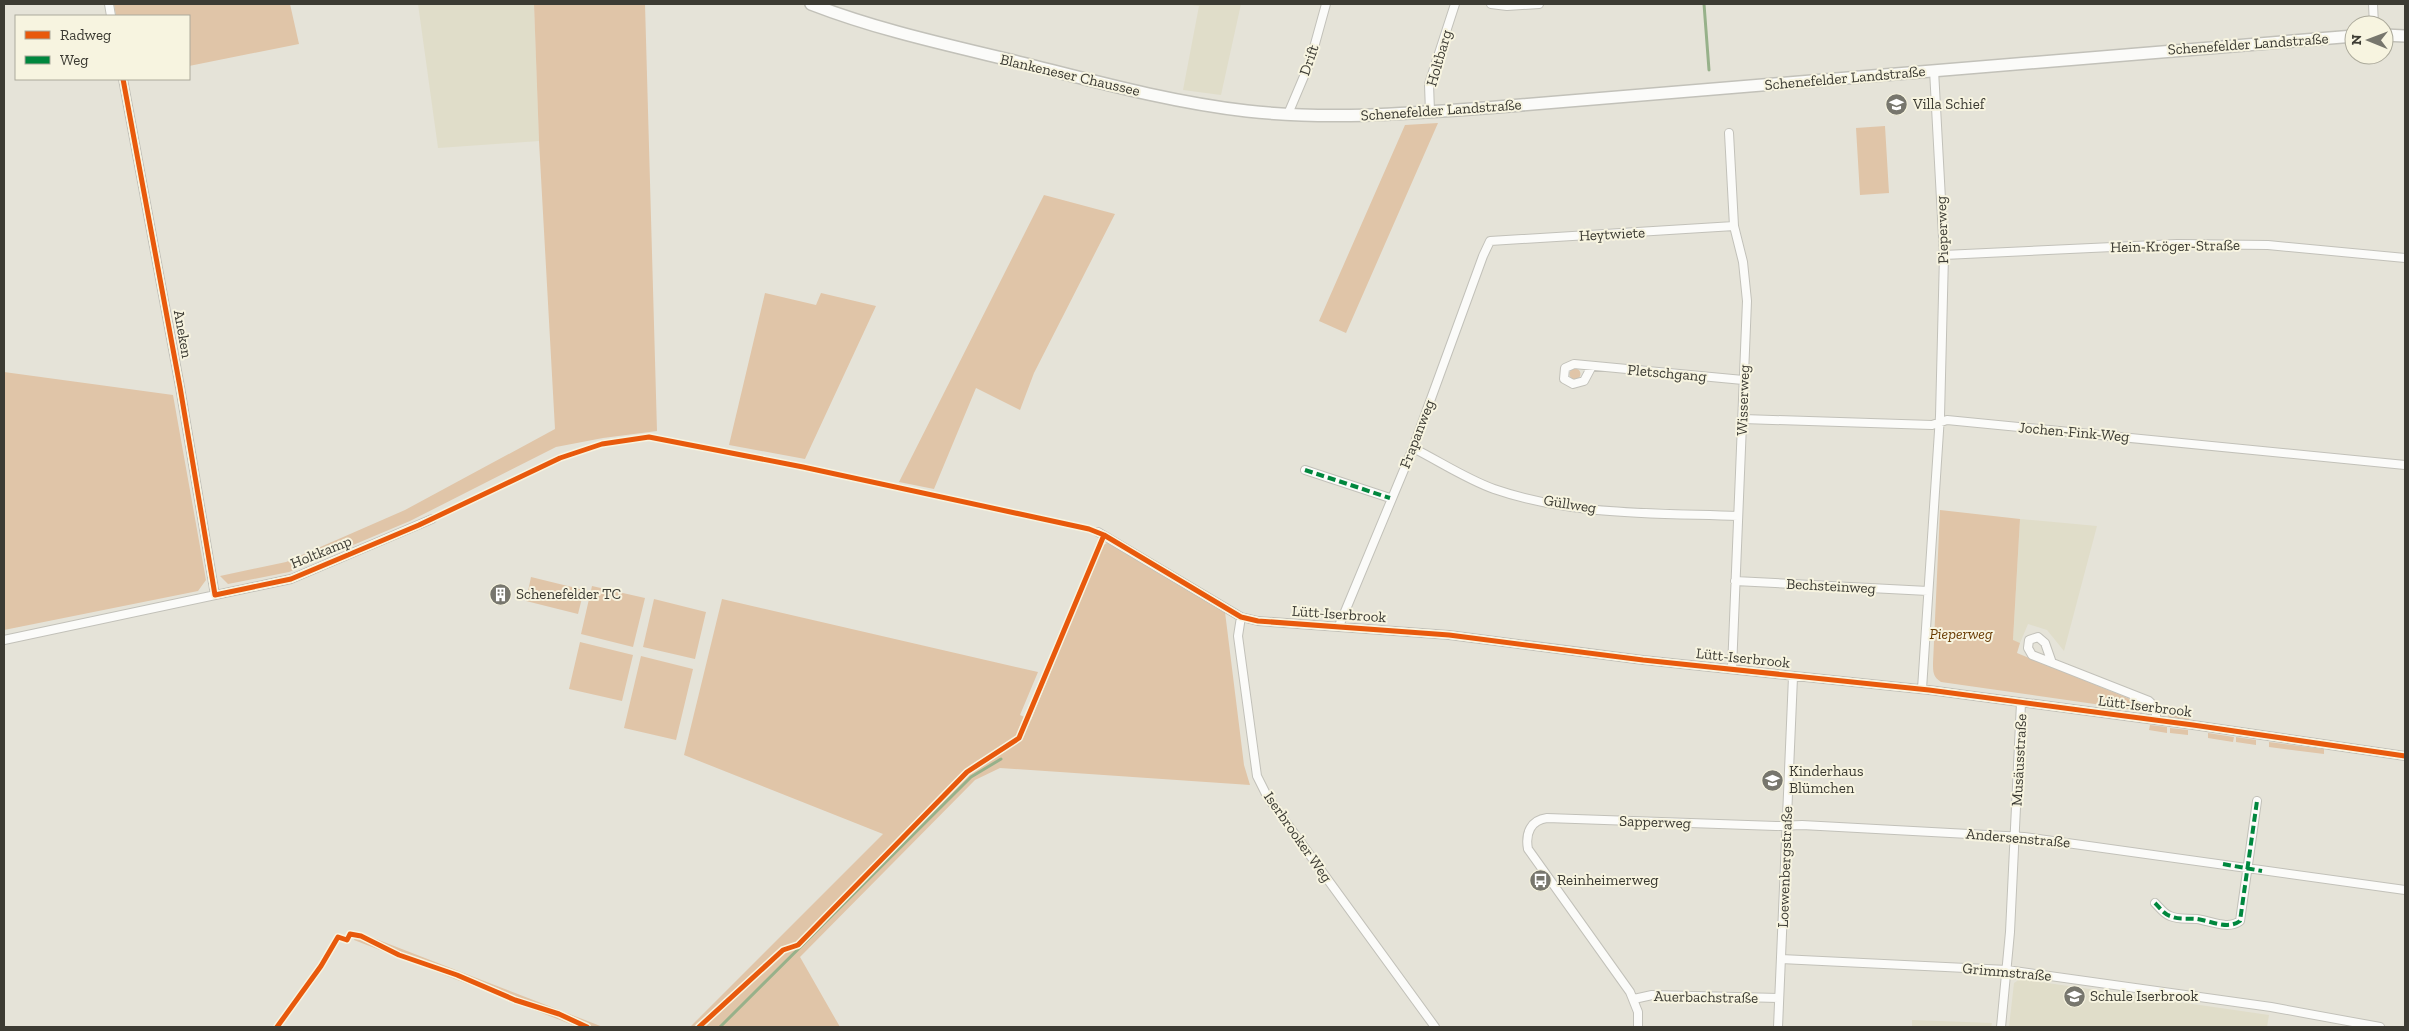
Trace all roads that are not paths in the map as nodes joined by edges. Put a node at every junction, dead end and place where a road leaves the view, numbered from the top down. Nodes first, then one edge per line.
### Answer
1 (811, 4) edge
2 (1326, 4) edge
3 (1455, 4) edge
4 (1491, 4) edge
5 (1539, 4) edge
6 (2344, 37) edge
7 (1934, 70) junction
8 (123, 80) edge
9 (1430, 112) junction
10 (1288, 114) junction
11 (1335, 116) joint
12 (1729, 133) dead end
13 (1734, 226) junction
14 (1490, 241) joint
15 (1944, 255) junction
16 (2405, 258) edge
17 (1592, 366) dead end
18 (1743, 380) junction
19 (1743, 419) junction
20 (1939, 423) junction
21 (1413, 448) junction
22 (2405, 465) edge
23 (1304, 470) dead end
24 (1390, 498) junction
25 (1738, 516) junction
26 (432, 519) dead end
27 (1098, 532) dead end
28 (1735, 581) junction
29 (1928, 591) junction
30 (215, 595) junction
31 (1242, 617) junction
32 (1339, 626) junction
33 (4, 640) edge
34 (2052, 663) dead end
35 (1732, 669) junction
36 (1793, 677) junction
37 (1922, 689) junction
38 (2021, 703) junction
39 (2156, 720) junction
40 (2405, 756) edge
41 (2257, 801) dead end
42 (1786, 826) junction
43 (2016, 836) junction
44 (2248, 868) junction
45 (2405, 890) edge
46 (2155, 903) dead end
47 (1781, 959) junction
48 (2007, 970) junction
49 (1779, 998) junction
50 (1634, 999) junction
51 (1435, 1027) edge
52 (1638, 1027) edge
53 (1778, 1027) edge
54 (2001, 1027) edge
55 (2380, 1027) edge

1 - 10 main road, Blankeneser Chaussee
2 - 10 street, Drift
3 - 9 street, Holtbarg
4 - 5 street
6 - 7 main road, Schenefelder Landstraße
7 - 9 main road, Schenefelder Landstraße
7 - 15 street, Pieperweg
8 - 30 street, Aneken
9 - 11 main road, Schenefelder Landstraße
10 - 11 main road, Blankeneser Chaussee
12 - 13 street, Wisserweg
13 - 14 street, Heytwiete
13 - 18 street, Wisserweg
14 - 21 street, Frapanweg
15 - 16 street, Hein-Kröger-Straße
15 - 20 street, Pieperweg
17 - 18 street, Pletschgang
18 - 19 street, Wisserweg
19 - 20 street, Jochen-Fink-Weg
19 - 25 street, Wisserweg
20 - 22 street, Jochen-Fink-Weg
20 - 29 street, Pieperweg
21 - 24 street, Frapanweg
21 - 25 street, Güllweg
23 - 24 street
24 - 32 street, Frapanweg
25 - 28 street, Wisserweg
26 - 30 street, Holtkamp
27 - 31 street, Lütt-Iserbrook
28 - 29 street, Bechsteinweg
28 - 35 street, Wisserweg
29 - 37 street, Pieperweg
30 - 33 street, Holtkamp
31 - 32 street, Lütt-Iserbrook
31 - 51 street, Iserbrooker Weg
32 - 35 street, Lütt-Iserbrook
34 - 39 street, Lütt-Iserbrook
35 - 36 street, Lütt-Iserbrook
36 - 37 street, Lütt-Iserbrook
36 - 42 street, Loewenbergstraße
37 - 38 street, Lütt-Iserbrook
38 - 39 street, Lütt-Iserbrook
38 - 43 street, Musäusstraße
39 - 40 street, Lütt-Iserbrook
41 - 44 street
42 - 43 street, Andersenstraße
42 - 47 street, Loewenbergstraße
42 - 50 street, Sapperweg
43 - 44 street, Andersenstraße
43 - 48 street, Musäusstraße
44 - 45 street, Andersenstraße
44 - 46 street
47 - 48 street, Grimmstraße
47 - 49 street, Loewenbergstraße
48 - 54 street, Musäusstraße
48 - 55 street, Grimmstraße
49 - 50 street, Auerbachstraße
49 - 53 street, Loewenbergstraße
50 - 52 street

